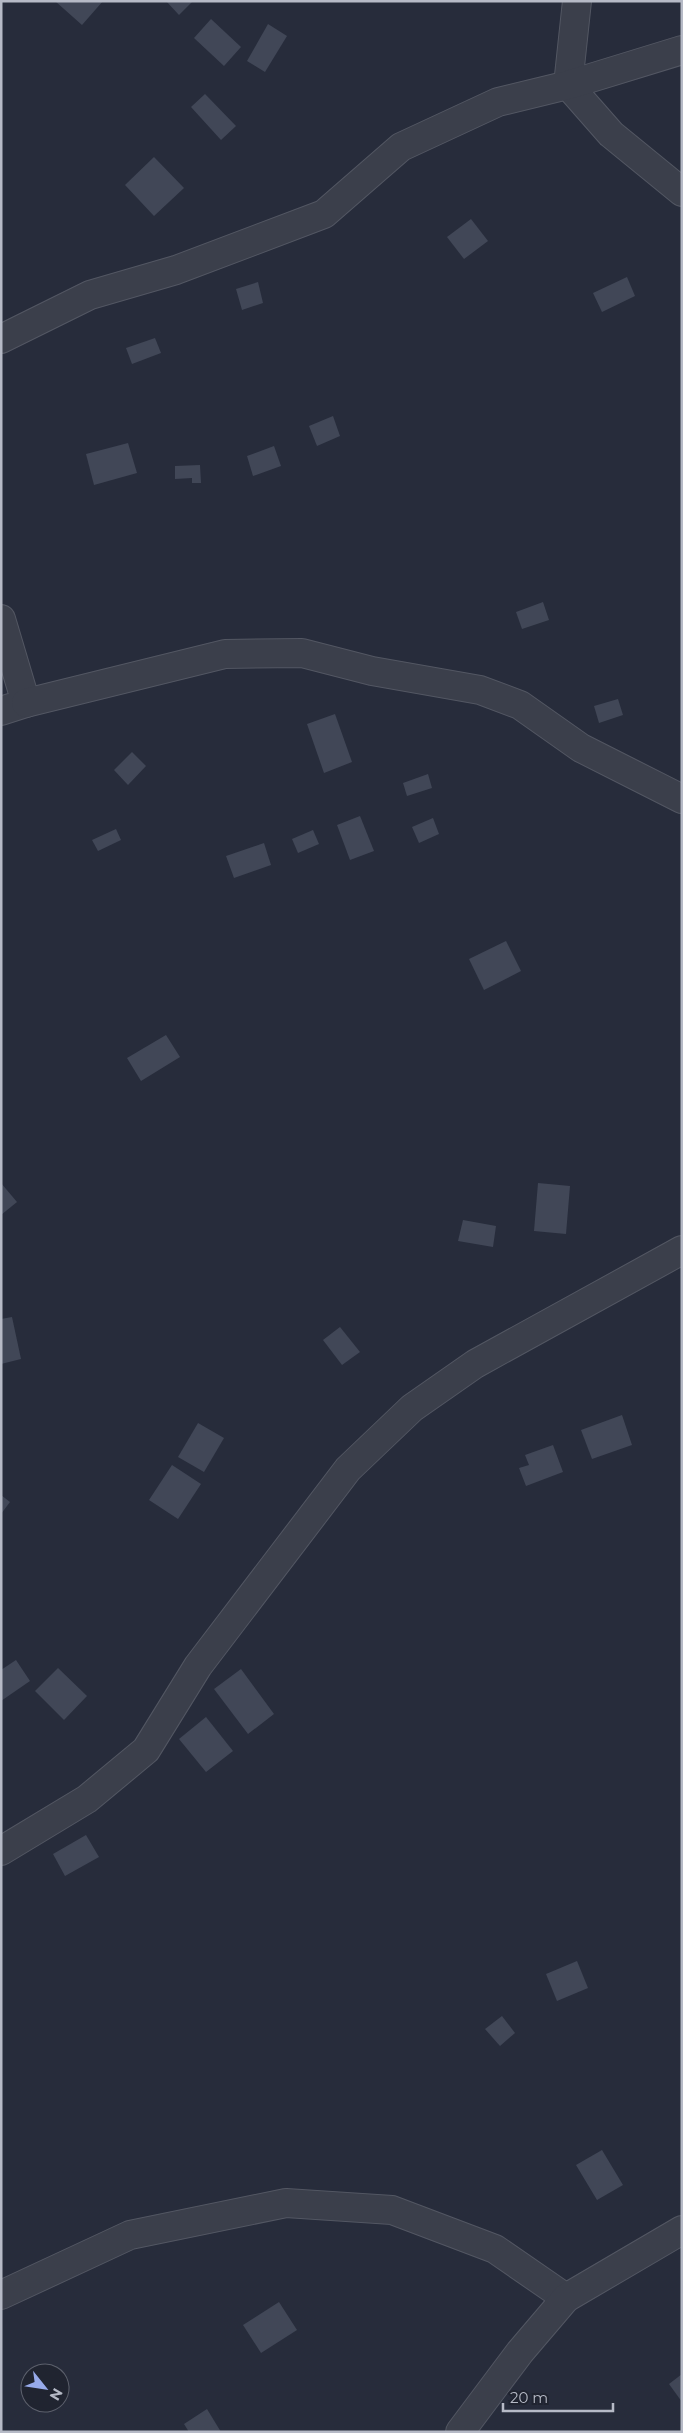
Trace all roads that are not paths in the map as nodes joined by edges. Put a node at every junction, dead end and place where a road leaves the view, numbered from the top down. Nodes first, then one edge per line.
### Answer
1 (577, 1) edge
2 (682, 50) edge
3 (568, 85) junction
4 (682, 192) edge
5 (1, 339) edge
6 (1, 619) edge
7 (13, 707) edge
8 (682, 799) edge
9 (682, 1250) edge
10 (1, 1851) edge
11 (682, 2230) edge
12 (1, 2294) edge
13 (566, 2298) junction
14 (460, 2432) edge

1 - 3 street
2 - 3 street
3 - 4 street
3 - 5 street
6 - 7 street
7 - 8 street
9 - 10 street
11 - 13 street
12 - 13 street
13 - 14 street

